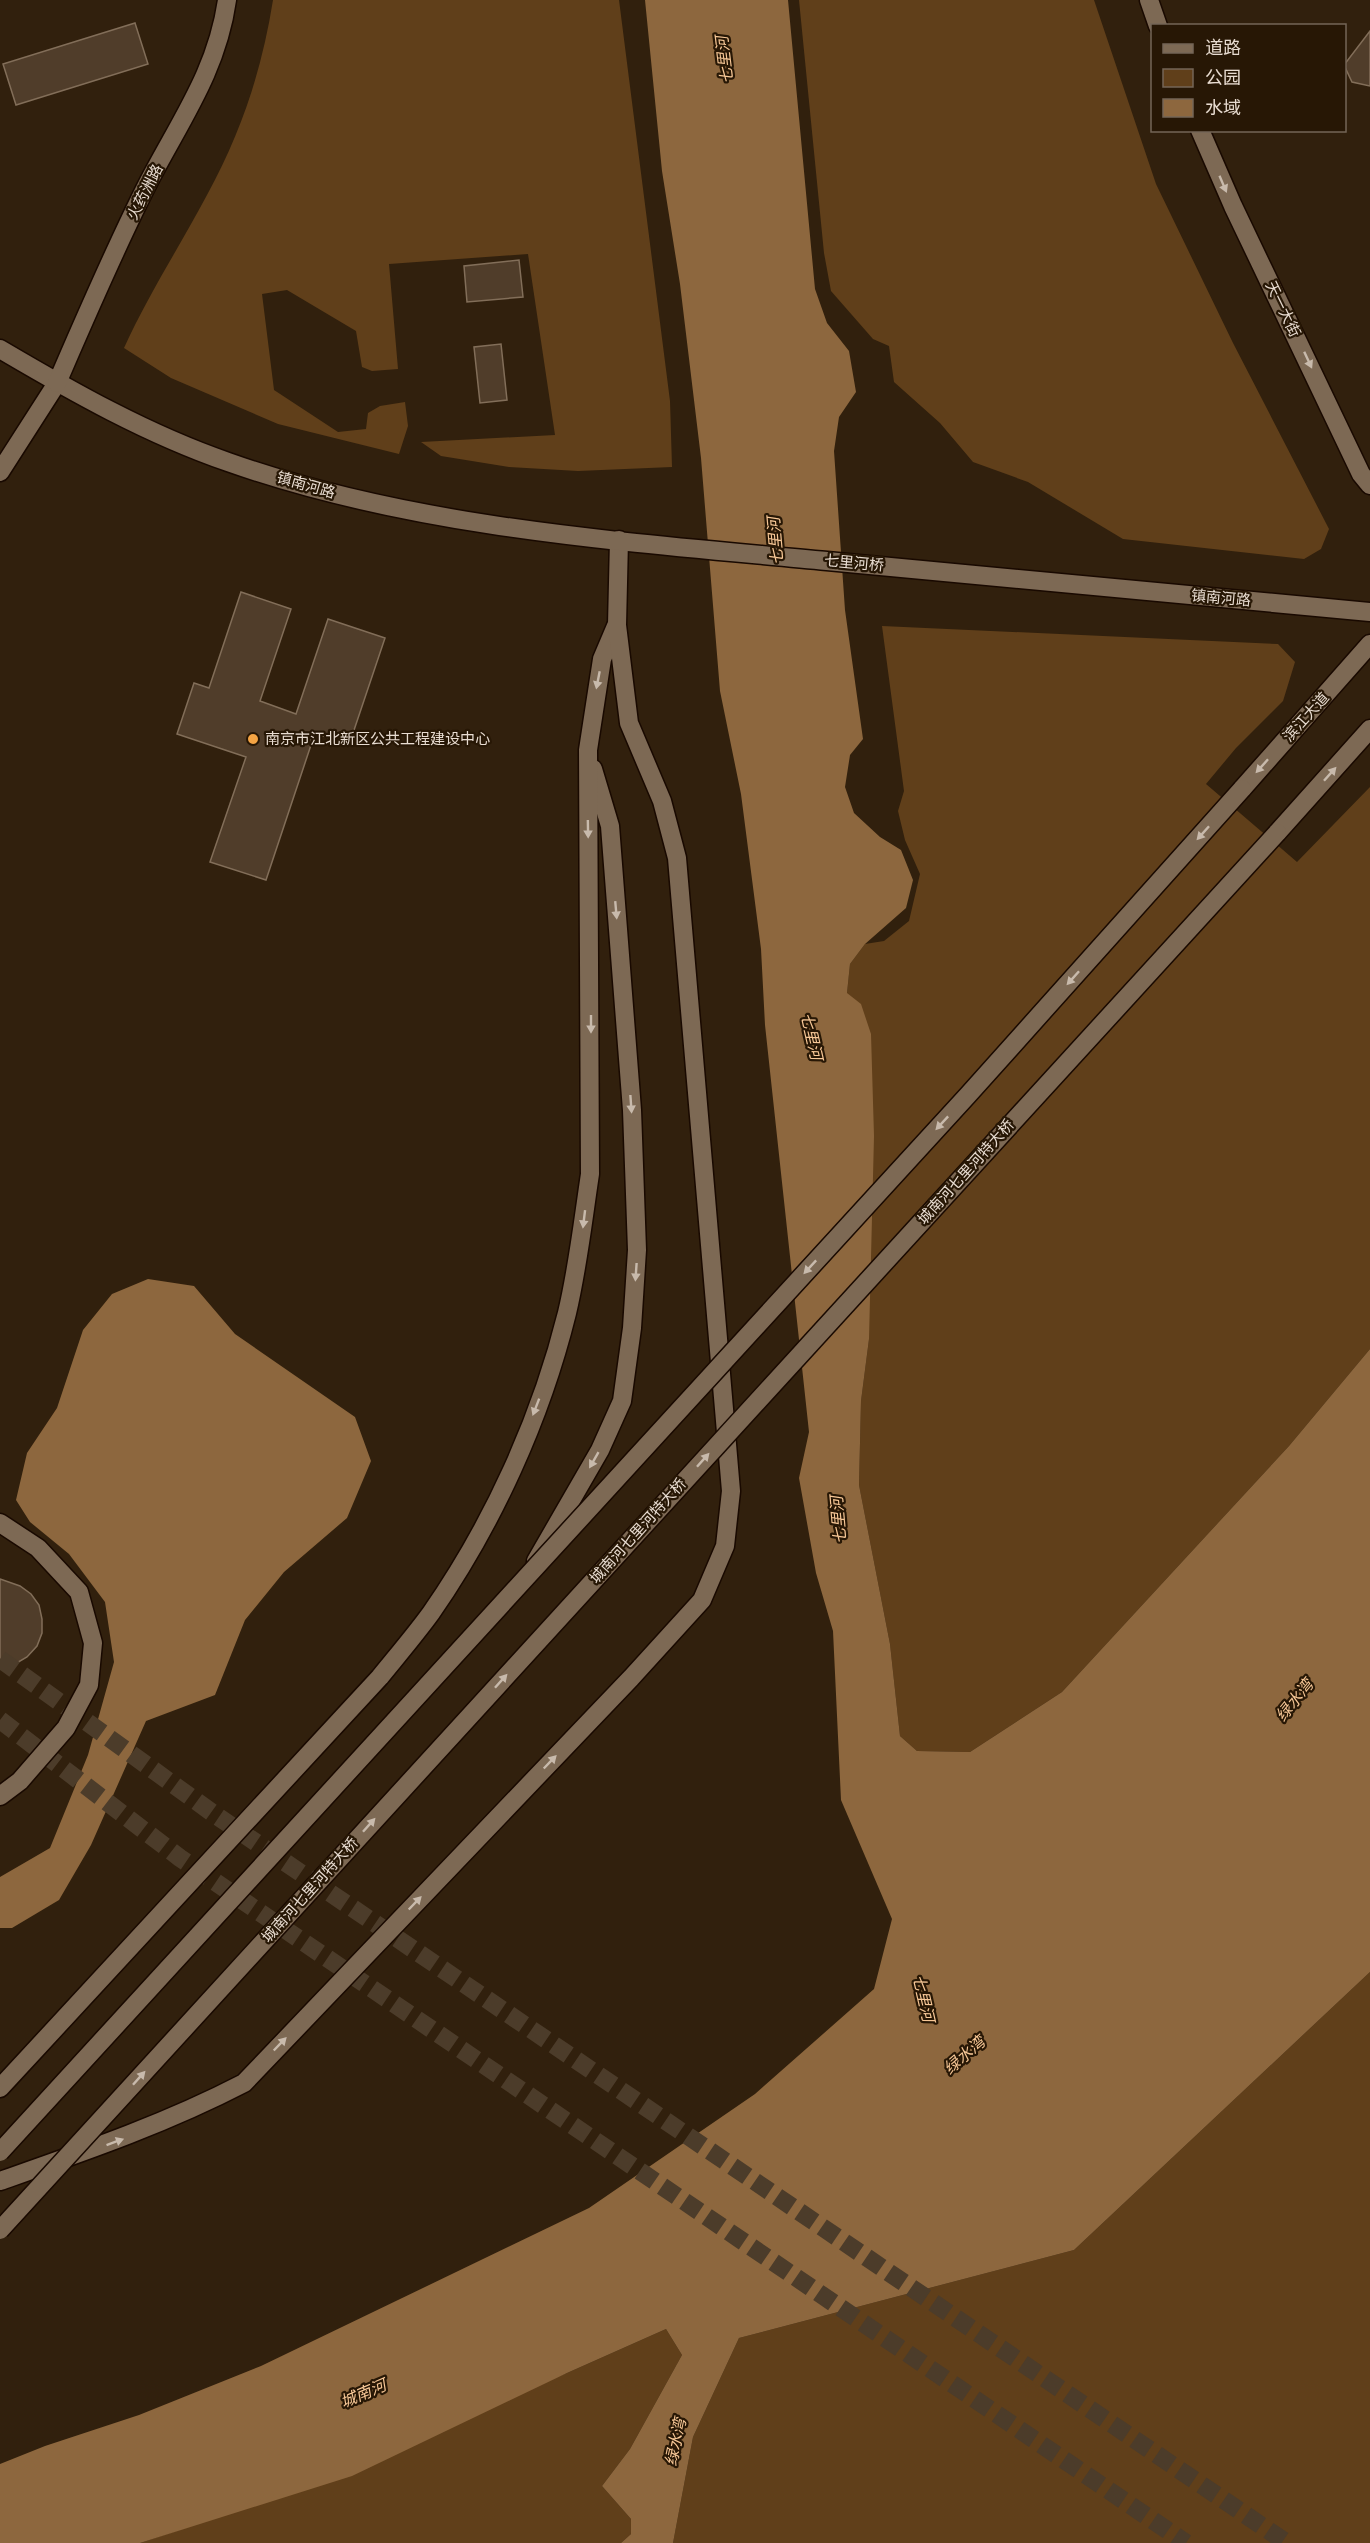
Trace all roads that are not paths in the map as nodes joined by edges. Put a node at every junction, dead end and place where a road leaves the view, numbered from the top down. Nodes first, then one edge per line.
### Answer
1 (227, 0) edge
2 (1149, 0) edge
3 (1157, 24) edge
4 (1201, 132) edge
5 (0, 349) edge
6 (57, 383) junction
7 (0, 472) edge
8 (1370, 485) edge
9 (619, 540) junction
10 (637, 543) joint
11 (1071, 584) joint
12 (1370, 612) edge
13 (617, 625) junction
14 (1370, 644) edge
15 (1370, 729) edge
16 (588, 750) junction
17 (0, 1523) edge
18 (530, 1572) junction
19 (0, 1796) edge
20 (0, 2088) edge
21 (0, 2152) edge
22 (0, 2181) edge
23 (0, 2230) edge

1 - 6 street, 火药洲路
2 - 3 street
4 -> 8 street, 天一大街
5 - 6 street, 镇南河路
6 - 7 street, 火药洲路
6 - 9 street, 镇南河路
9 - 10 street, 镇南河路
9 - 13 street
10 - 11 street, 七里河桥
11 - 12 street, 镇南河路
13 -> 16 street
22 -> 13 street
14 -> 18 street, 滨江大道, bridge
23 -> 15 street, 城南河七里河特大桥, bridge
16 -> 18 street, bridge
16 -> 20 street
17 - 19 street
18 - 21 street, bridge

